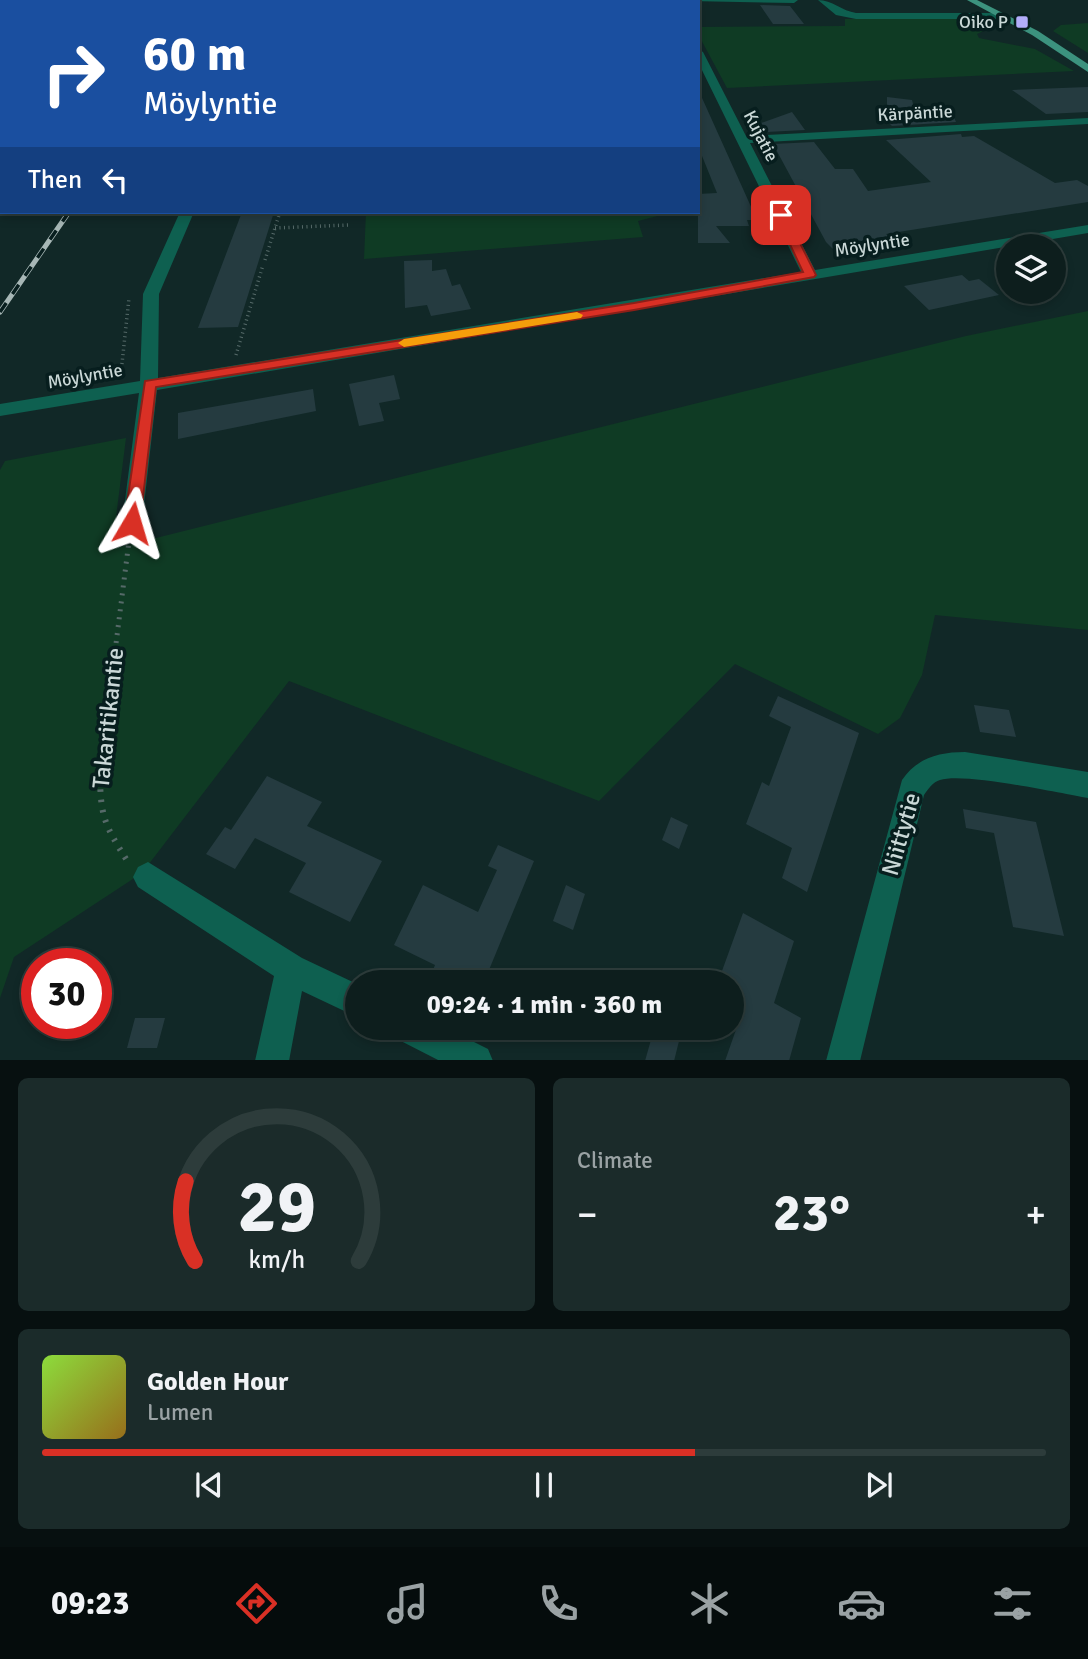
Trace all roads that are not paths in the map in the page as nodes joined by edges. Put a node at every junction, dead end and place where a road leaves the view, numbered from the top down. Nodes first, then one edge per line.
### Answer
1 (794, 0) edge
2 (822, 0) edge
3 (957, 0) edge
4 (971, 0) edge
5 (700, 1) edge
6 (987, 16) junction
7 (1002, 16) junction
8 (700, 56) edge
9 (1070, 57) junction
10 (1088, 69) edge
11 (1088, 121) edge
12 (744, 139) junction
13 (186, 214) edge
14 (1088, 229) edge
15 (810, 275) junction
16 (149, 384) junction
17 (0, 410) edge
18 (132, 523) road end
19 (1088, 785) edge
20 (148, 877) road end
21 (291, 969) junction
22 (345, 995) edge
23 (436, 1040) edge
24 (272, 1060) edge
25 (477, 1060) edge
26 (843, 1060) edge

1 - 5 street
2 - 6 street
3 - 6 main road
4 - 7 main road
6 - 7 street
6 - 9 main road
7 - 9 main road
8 - 12 street, Kujatie
9 - 10 main road
11 - 12 street, Kärpäntie
12 - 15 street, Kujatie
13 - 16 street
14 - 15 street, Möylyntie
15 - 16 street, Möylyntie
16 - 17 street, Möylyntie
16 - 18 street
19 - 26 street, Niittytie
20 - 21 street
21 - 22 street
21 - 24 street
23 - 25 street

